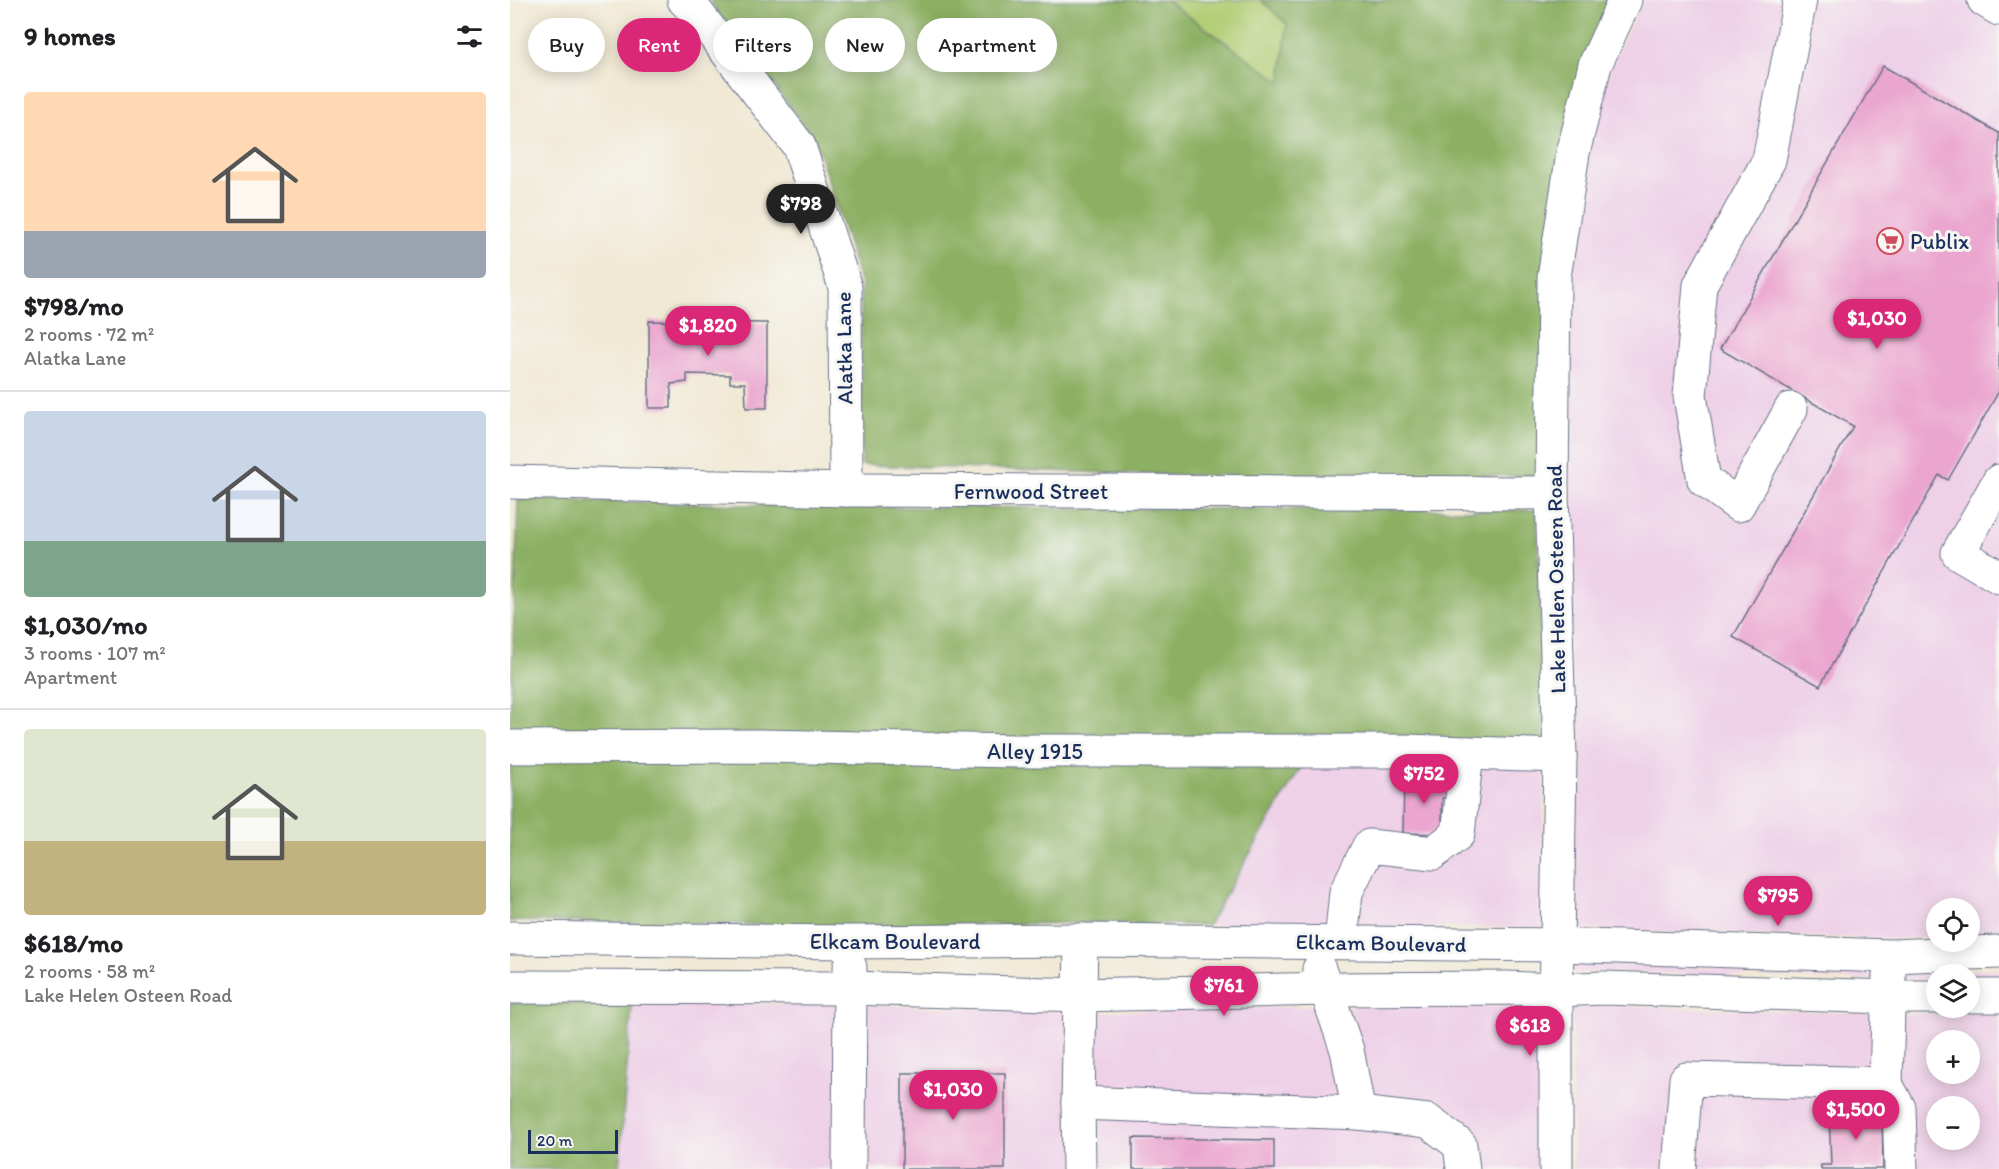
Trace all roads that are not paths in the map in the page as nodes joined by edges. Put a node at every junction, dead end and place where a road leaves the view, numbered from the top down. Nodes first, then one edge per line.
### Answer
1 (684, 0) edge
2 (1625, 0) edge
3 (1800, 0) edge
4 (1984, 0) edge
5 (1999, 9) edge
6 (1791, 408) dead end
7 (1999, 481) edge
8 (510, 482) edge
9 (846, 490) junction
10 (1552, 493) junction
11 (1999, 577) edge
12 (510, 747) edge
13 (1467, 753) junction
14 (1560, 756) junction
15 (510, 938) edge
16 (1081, 939) junction
17 (849, 942) junction
18 (1309, 942) junction
19 (1341, 942) junction
20 (1557, 945) junction
21 (1999, 952) edge
22 (1889, 956) junction
23 (510, 987) edge
24 (850, 988) junction
25 (1326, 989) junction
26 (1556, 990) junction
27 (1080, 995) junction
28 (1980, 996) edge
29 (1999, 996) edge
30 (1926, 997) edge
31 (1890, 998) junction
32 (1893, 1096) junction
33 (1078, 1103) junction
34 (1359, 1113) junction
35 (849, 1169) edge
36 (1079, 1169) edge
37 (1463, 1169) edge
38 (1556, 1169) edge
39 (1679, 1169) edge
40 (1891, 1169) edge
41 (1900, 1169) edge

1 - 9 street, Alatka Lane
2 - 10 street, Lake Helen Osteen Road
3 - 6 street
4 - 5 street
7 - 11 street
8 - 9 street, Fernwood Street
9 - 10 street, Fernwood Street
10 - 14 street, Lake Helen Osteen Road
12 - 13 street, Alley 1915
13 - 14 street, Alley 1915
13 - 19 street
14 - 20 street, Lake Helen Osteen Road
15 - 17 street, Elkcam Boulevard
16 - 17 street, Elkcam Boulevard
16 - 18 street, Elkcam Boulevard
16 - 27 street
17 - 24 street
18 - 19 street, Elkcam Boulevard
18 - 25 street
19 - 20 street, Elkcam Boulevard
20 - 22 street, Elkcam Boulevard
20 - 26 street, Lake Helen Osteen Road
21 - 22 street, Elkcam Boulevard
22 - 31 street
23 - 24 street, Elkcam Boulevard
24 - 27 street, Elkcam Boulevard
24 - 35 street
25 - 26 street, Elkcam Boulevard
25 - 27 street, Elkcam Boulevard
25 - 34 street
26 - 31 street, Elkcam Boulevard
26 - 38 street, Lake Helen Osteen Road
27 - 33 street
28 - 29 street
30 - 31 street, Elkcam Boulevard
31 - 32 street
32 - 39 street
32 - 40 street
32 - 41 street
33 - 34 street
33 - 36 street
34 - 37 street

